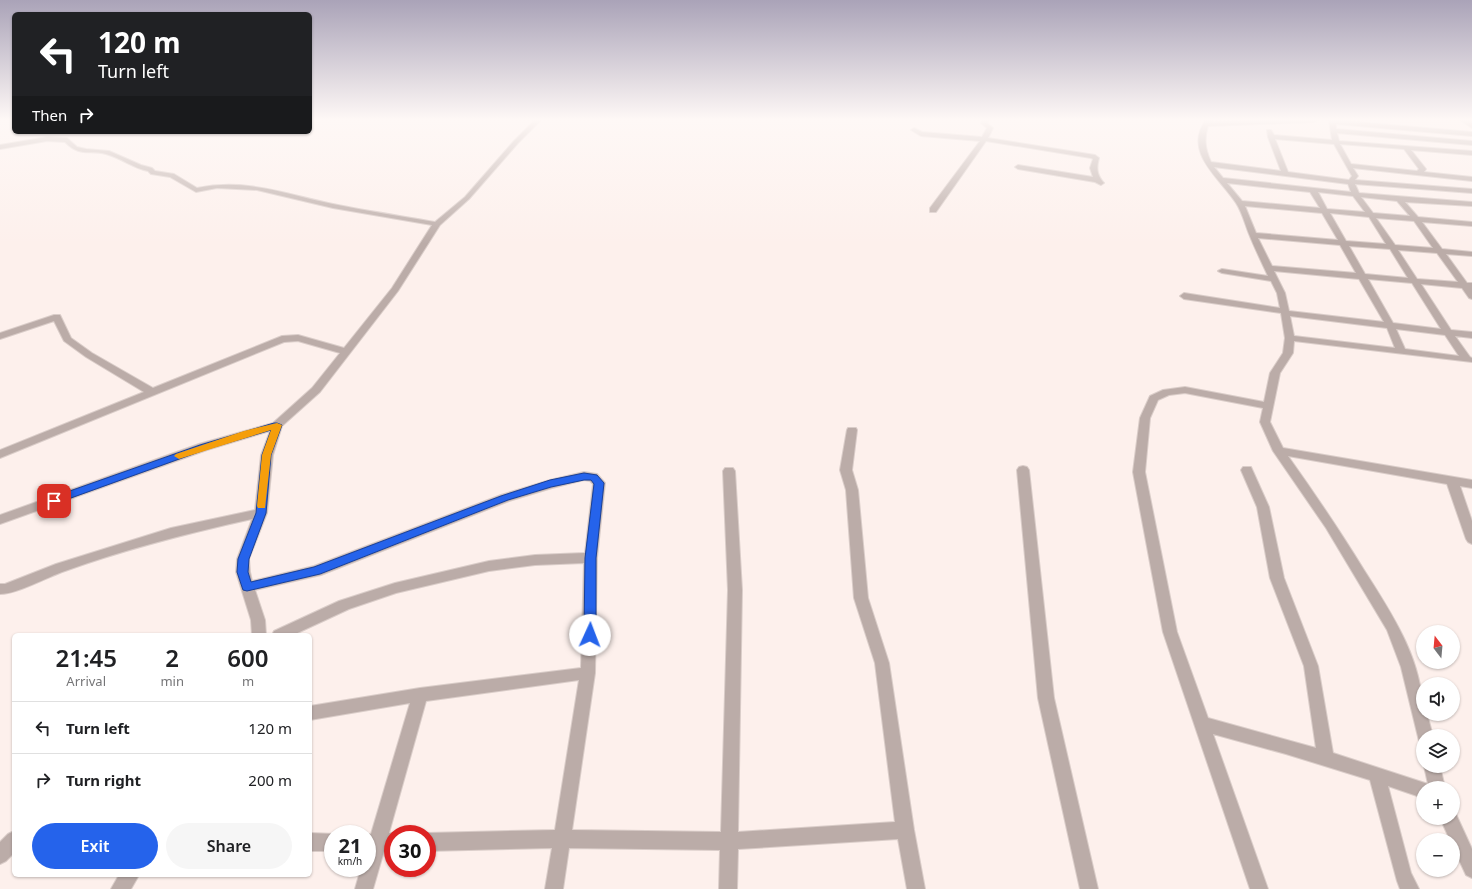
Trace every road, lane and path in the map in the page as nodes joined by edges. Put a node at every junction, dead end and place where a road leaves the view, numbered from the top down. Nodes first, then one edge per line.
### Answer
1 (127, 161) edge
2 (499, 161) edge
3 (968, 161) edge
4 (1095, 161) edge
5 (1280, 161) edge
6 (1347, 161) edge
7 (1417, 161) edge
8 (1208, 164) joint
9 (1349, 166) junction
10 (1018, 167) dead end
11 (1419, 173) junction
12 (1285, 174) junction
13 (1472, 179) edge
14 (1221, 180) junction
15 (1352, 182) junction
16 (1313, 190) junction
17 (1472, 191) edge
18 (1356, 194) junction
19 (1399, 199) junction
20 (1240, 203) junction
21 (1472, 204) edge
22 (933, 210) dead end
23 (1327, 211) junction
24 (1371, 215) junction
25 (1416, 219) junction
26 (437, 224) junction
27 (1472, 224) edge
28 (1253, 235) junction
29 (1344, 242) junction
30 (1392, 246) junction
31 (1439, 251) junction
32 (1472, 254) edge
33 (1268, 268) junction
34 (1222, 271) dead end
35 (1362, 276) junction
36 (1274, 279) junction
37 (1413, 281) junction
38 (1468, 286) edge
39 (1184, 296) dead end
40 (1472, 296) edge
41 (1285, 312) junction
42 (1390, 325) junction
43 (1447, 332) junction
44 (1472, 335) edge
45 (0, 336) edge
46 (1290, 338) junction
47 (1401, 351) junction
48 (346, 352) junction
49 (1469, 360) edge
50 (152, 392) junction
51 (1268, 406) junction
52 (277, 425) junction
53 (852, 430) dead end
54 (1279, 451) junction
55 (0, 454) edge
56 (729, 470) dead end
57 (1023, 470) dead end
58 (1247, 470) dead end
59 (1452, 480) junction
60 (1472, 484) edge
61 (261, 513) junction
62 (0, 520) edge
63 (1472, 539) edge
64 (591, 558) junction
65 (247, 587) junction
66 (0, 589) edge
67 (259, 633) edge
68 (283, 633) edge
69 (588, 673) junction
70 (420, 695) junction
71 (312, 713) edge
72 (1203, 724) junction
73 (1423, 729) edge
74 (1326, 758) junction
75 (1377, 774) junction
76 (1416, 788) edge
77 (1452, 825) edge
78 (905, 830) junction
79 (562, 839) junction
80 (730, 841) junction
81 (12, 842) edge
82 (312, 842) edge
83 (324, 842) edge
84 (379, 842) edge
85 (436, 842) edge
86 (0, 855) edge
87 (1472, 870) edge
88 (129, 877) edge
89 (120, 889) edge
90 (364, 889) edge
91 (554, 889) edge
92 (728, 889) edge
93 (916, 889) edge
94 (1090, 889) edge
95 (1259, 889) edge
96 (1410, 889) edge

1 - 26 street
2 - 26 street
3 - 22 street
4 - 10 street
5 - 12 street
6 - 9 street
7 - 11 street
8 - 12 street
8 - 14 street
9 - 11 street
9 - 15 street
11 - 13 street
12 - 15 street
14 - 16 street
14 - 20 street
15 - 17 street
15 - 18 street
16 - 18 street
16 - 23 street
18 - 19 street
18 - 24 street
19 - 21 street
19 - 25 street
20 - 23 street
20 - 28 street
23 - 24 street
23 - 29 street
24 - 25 street
24 - 30 street
25 - 27 street
25 - 31 street
26 - 48 street
28 - 29 street
28 - 33 street
29 - 30 street
29 - 35 street
30 - 31 street
30 - 37 street
31 - 32 street
31 - 38 street
33 - 35 street
33 - 36 street
34 - 36 street
35 - 37 street
35 - 42 street
36 - 41 street
37 - 38 street
37 - 43 street
38 - 40 street
39 - 41 street
41 - 42 street
41 - 46 street
42 - 43 street
42 - 47 street
43 - 44 street
43 - 49 street
45 - 50 street
46 - 47 street
46 - 51 street
47 - 49 street
48 - 50 street
48 - 52 street
50 - 55 street
51 - 54 street
51 - 72 street
52 - 61 street
52 - 62 street
53 - 78 street
54 - 59 street
54 - 73 street
56 - 80 street
57 - 94 street
58 - 74 street
59 - 60 street
59 - 63 street
61 - 65 street
61 - 66 street
64 - 65 street
64 - 68 street
64 - 69 street
65 - 67 street
69 - 70 street
69 - 79 street
70 - 71 street
70 - 84 street
72 - 74 street
72 - 95 street
74 - 75 street
75 - 76 street
75 - 96 street
77 - 87 street
78 - 80 street
78 - 93 street
79 - 80 street
79 - 85 street
79 - 91 street
80 - 92 street
81 - 86 street
82 - 83 street
84 - 90 street
88 - 89 street

